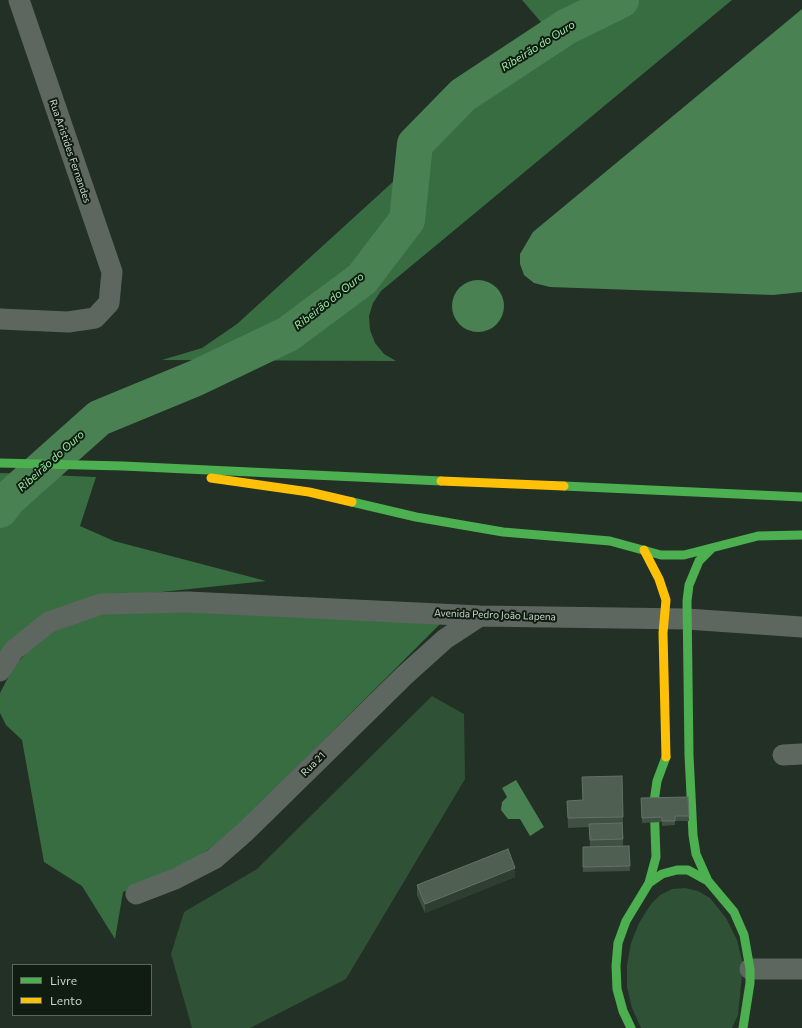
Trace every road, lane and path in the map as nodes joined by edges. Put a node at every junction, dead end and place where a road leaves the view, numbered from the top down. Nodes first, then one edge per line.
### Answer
1 (19, 0) edge
2 (0, 319) edge
3 (0, 463) edge
4 (122, 466) junction
5 (802, 497) edge
6 (802, 535) edge
7 (711, 549) junction
8 (644, 550) junction
9 (480, 616) junction
10 (664, 618) junction
11 (687, 619) junction
12 (802, 627) edge
13 (0, 672) edge
14 (678, 755) junction
15 (708, 881) junction
16 (649, 883) junction
17 (136, 894) dead end
18 (750, 969) junction
19 (802, 969) edge
20 (631, 1028) edge
21 (743, 1028) edge

1 - 2 street, Rua Aristides Fernandes
3 - 4 main road
4 - 5 main road
4 - 8 main road
6 - 7 main road
7 - 8 main road
7 - 11 main road
8 - 10 main road
9 - 10 street, Avenida Pedro João Lapena
9 - 13 street, Avenida Pedro João Lapena
9 - 17 street, Rua 21
10 - 11 street, Avenida Pedro João Lapena
10 - 14 main road
11 - 12 street, Avenida Pedro João Lapena
11 - 14 main road
14 - 15 main road
14 - 16 main road
15 - 16 main road
15 - 18 main road
16 - 20 main road
18 - 19 street
18 - 21 main road

